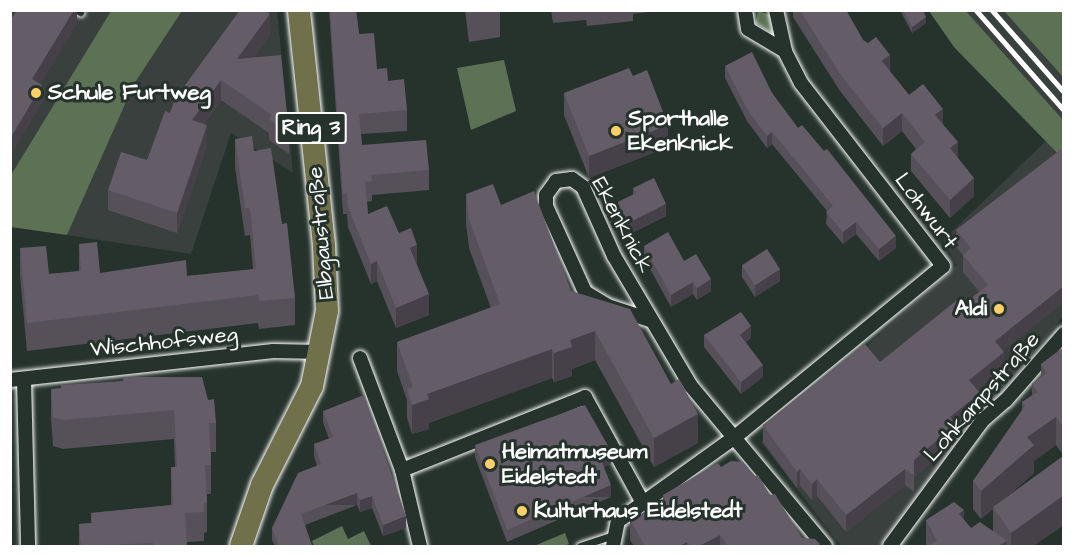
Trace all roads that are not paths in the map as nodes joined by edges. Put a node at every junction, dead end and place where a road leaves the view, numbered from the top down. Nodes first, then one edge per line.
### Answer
1 (299, 10) edge
2 (745, 10) edge
3 (776, 10) edge
4 (784, 51) junction
5 (650, 320) junction
6 (1064, 334) edge
7 (322, 352) junction
8 (360, 358) dead end
9 (17, 380) edge
10 (735, 437) junction
11 (402, 470) junction
12 (642, 501) junction
13 (613, 541) edge
14 (28, 546) edge
15 (241, 546) edge
16 (420, 546) edge
17 (580, 546) edge
18 (825, 546) edge
19 (890, 546) edge

1 - 7 main road, Elbgaustraße / Ring 3
2 - 4 street
3 - 4 street, Lohwurt
4 - 10 street, Lohwurt
5 - 5 street, Ekenknick
5 - 10 street, Ekenknick
6 - 19 street, Lohkampstraße
7 - 9 street, Wischhofsweg
7 - 15 main road, Elbgaustraße / Ring 3
8 - 11 street
9 - 14 street
10 - 12 street
10 - 18 street, Ekenknick
11 - 12 street
11 - 16 street
12 - 13 street
13 - 17 lane

